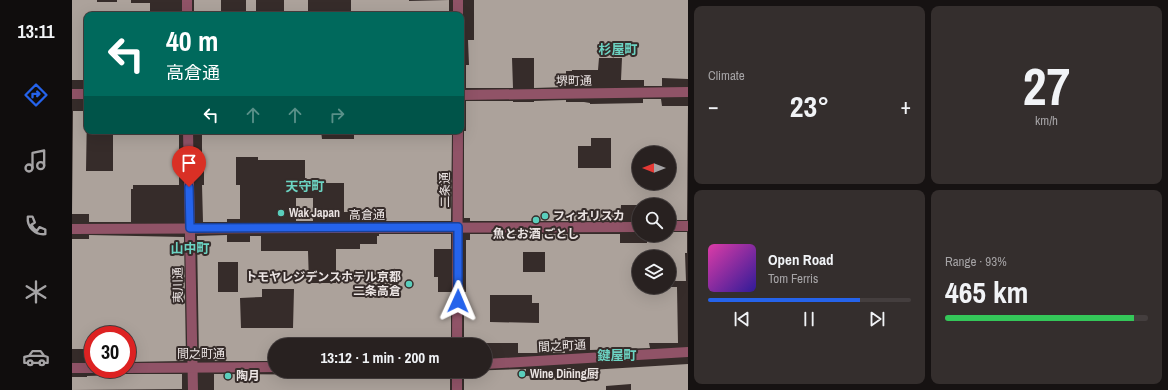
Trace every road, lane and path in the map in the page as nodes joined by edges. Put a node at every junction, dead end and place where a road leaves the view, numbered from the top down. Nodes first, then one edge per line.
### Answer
1 (187, 0) edge
2 (458, 0) edge
3 (187, 12) edge
4 (458, 12) edge
5 (688, 92) edge
6 (72, 94) edge
7 (84, 94) edge
8 (464, 95) edge
9 (188, 134) edge
10 (458, 134) edge
11 (676, 226) edge
12 (688, 226) edge
13 (458, 227) junction
14 (632, 227) edge
15 (190, 228) junction
16 (72, 229) edge
17 (457, 338) edge
18 (688, 352) edge
19 (492, 364) edge
20 (193, 367) junction
21 (268, 367) edge
22 (72, 368) edge
23 (84, 368) edge
24 (136, 368) edge
25 (457, 378) edge
26 (193, 390) edge
27 (457, 390) edge

1 - 3 street
2 - 4 street
5 - 8 street, 堺町通
6 - 7 street
9 - 15 street, 夷川通
10 - 13 street, 二条通
11 - 12 street
13 - 14 street, 高倉通
13 - 15 street, 高倉通
13 - 17 street, 二条通
15 - 16 street, 高倉通
15 - 20 street, 夷川通
18 - 19 street, 間之町通
20 - 21 street, 間之町通
20 - 24 street, 間之町通
20 - 26 street, 夷川通
22 - 23 street
25 - 27 street

